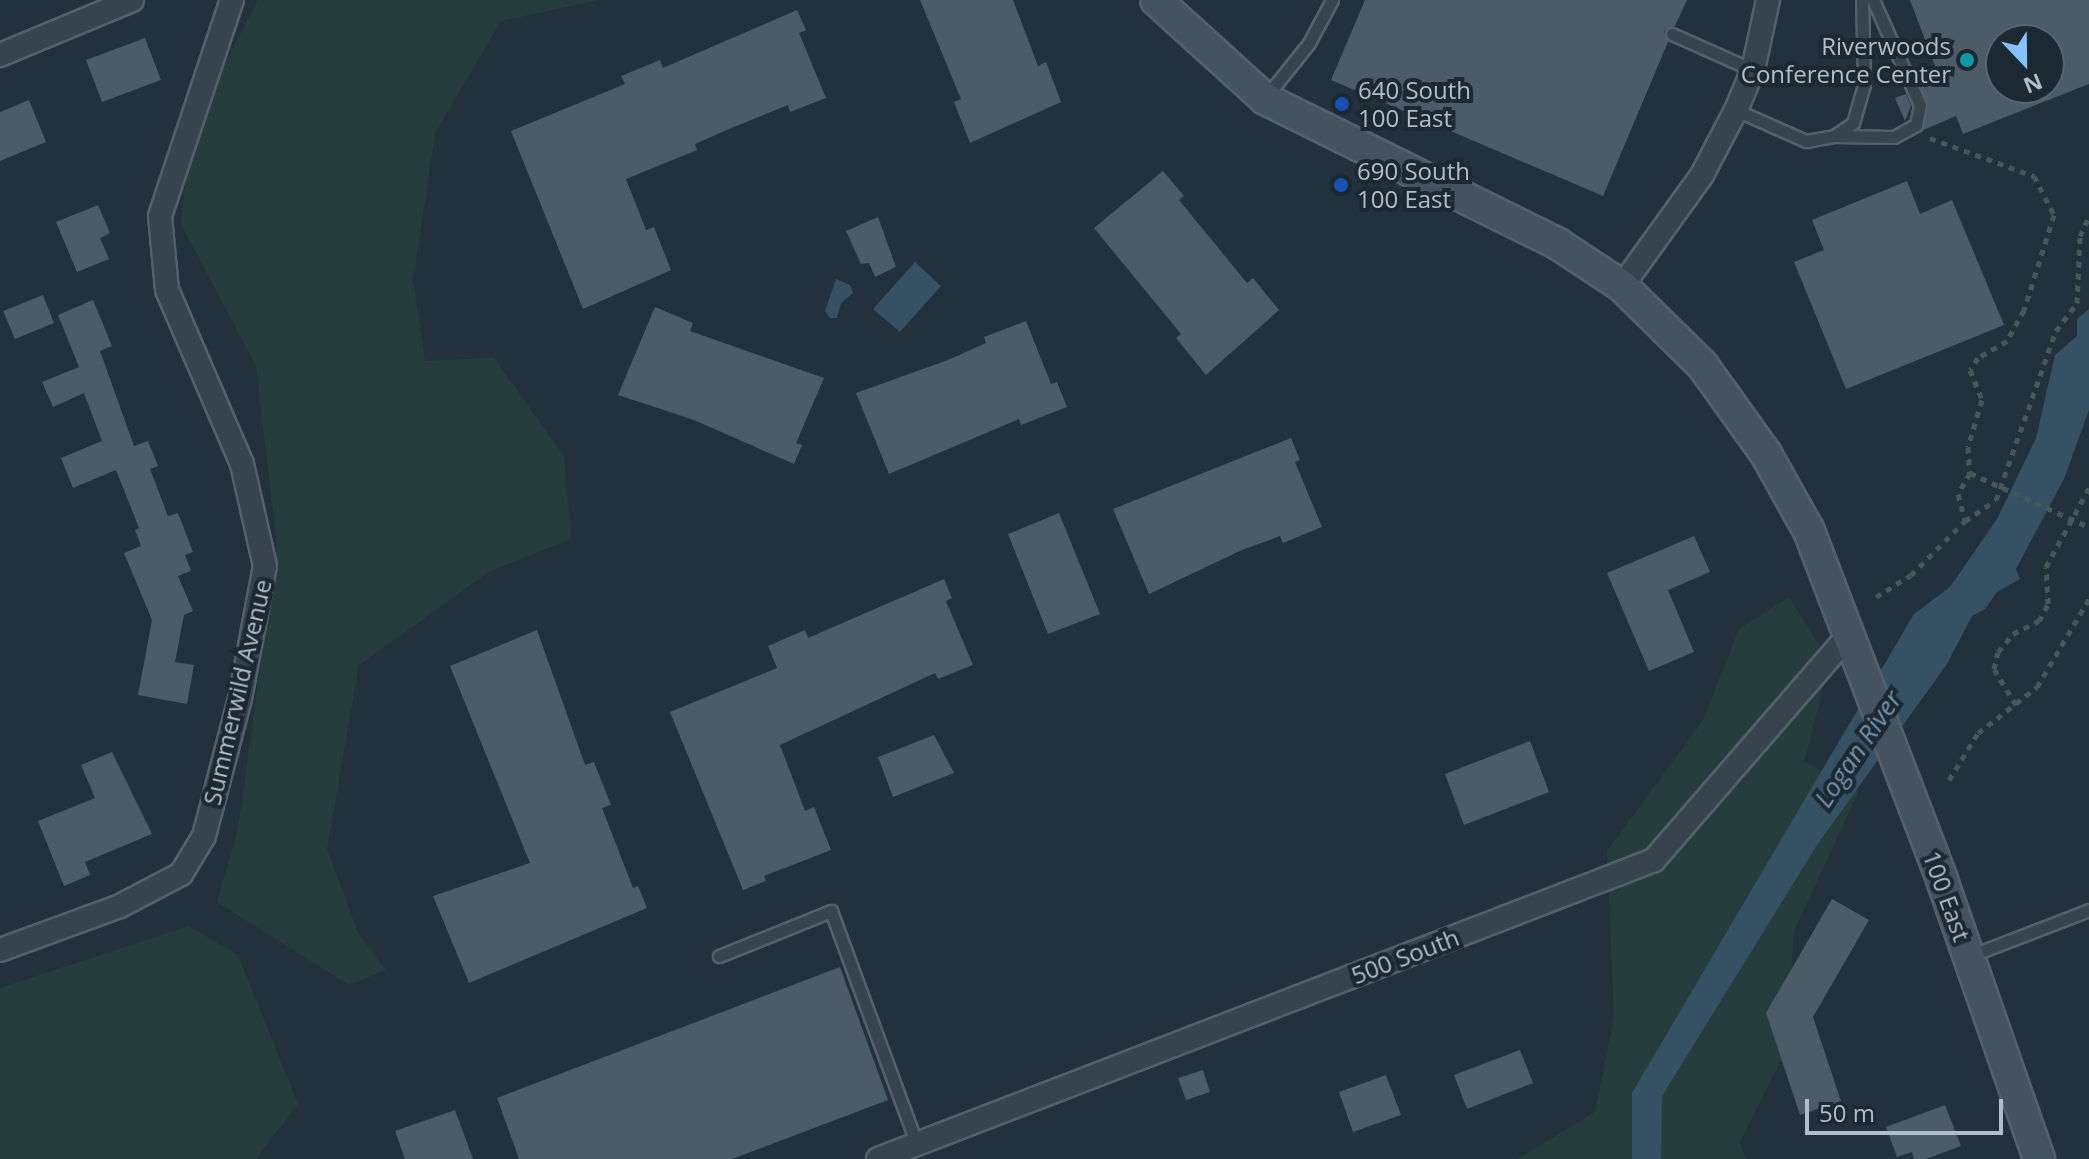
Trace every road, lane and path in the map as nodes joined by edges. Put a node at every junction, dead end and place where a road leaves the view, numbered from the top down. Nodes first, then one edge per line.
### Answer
1 (132, 0) edge
2 (232, 0) edge
3 (1156, 0) edge
4 (1332, 0) edge
5 (1768, 0) edge
6 (1862, 0) edge
7 (1873, 0) edge
8 (1672, 34) dead end
9 (0, 55) edge
10 (1753, 70) junction
11 (1265, 99) junction
12 (1736, 110) junction
13 (1834, 136) junction
14 (1930, 138) dead end
15 (2089, 217) edge
16 (1622, 286) junction
17 (1970, 473) junction
18 (2089, 488) edge
19 (1965, 521) junction
20 (2089, 527) edge
21 (1876, 597) dead end
22 (2089, 599) edge
23 (1849, 635) junction
24 (2016, 705) junction
25 (1949, 780) dead end
26 (2089, 910) edge
27 (0, 950) edge
28 (719, 956) dead end
29 (1969, 956) junction
30 (917, 1145) junction
31 (878, 1159) edge
32 (2039, 1159) edge

1 - 9 street
2 - 27 street, Summerwild Avenue
3 - 11 main road, 100 East
4 - 11 lane
5 - 10 street
6 - 13 lane
7 - 13 lane
8 - 10 lane
10 - 12 street
11 - 16 main road, 100 East
12 - 13 lane
12 - 16 street
14 - 17 path
15 - 19 path
16 - 23 main road, 100 East
17 - 19 path
17 - 20 path, bridge
18 - 24 path
19 - 21 path
22 - 24 path
23 - 29 main road, 100 East
23 - 30 street, 500 South
24 - 25 path
26 - 29 lane
28 - 30 lane
29 - 32 main road, 100 East
30 - 31 street, 500 South

